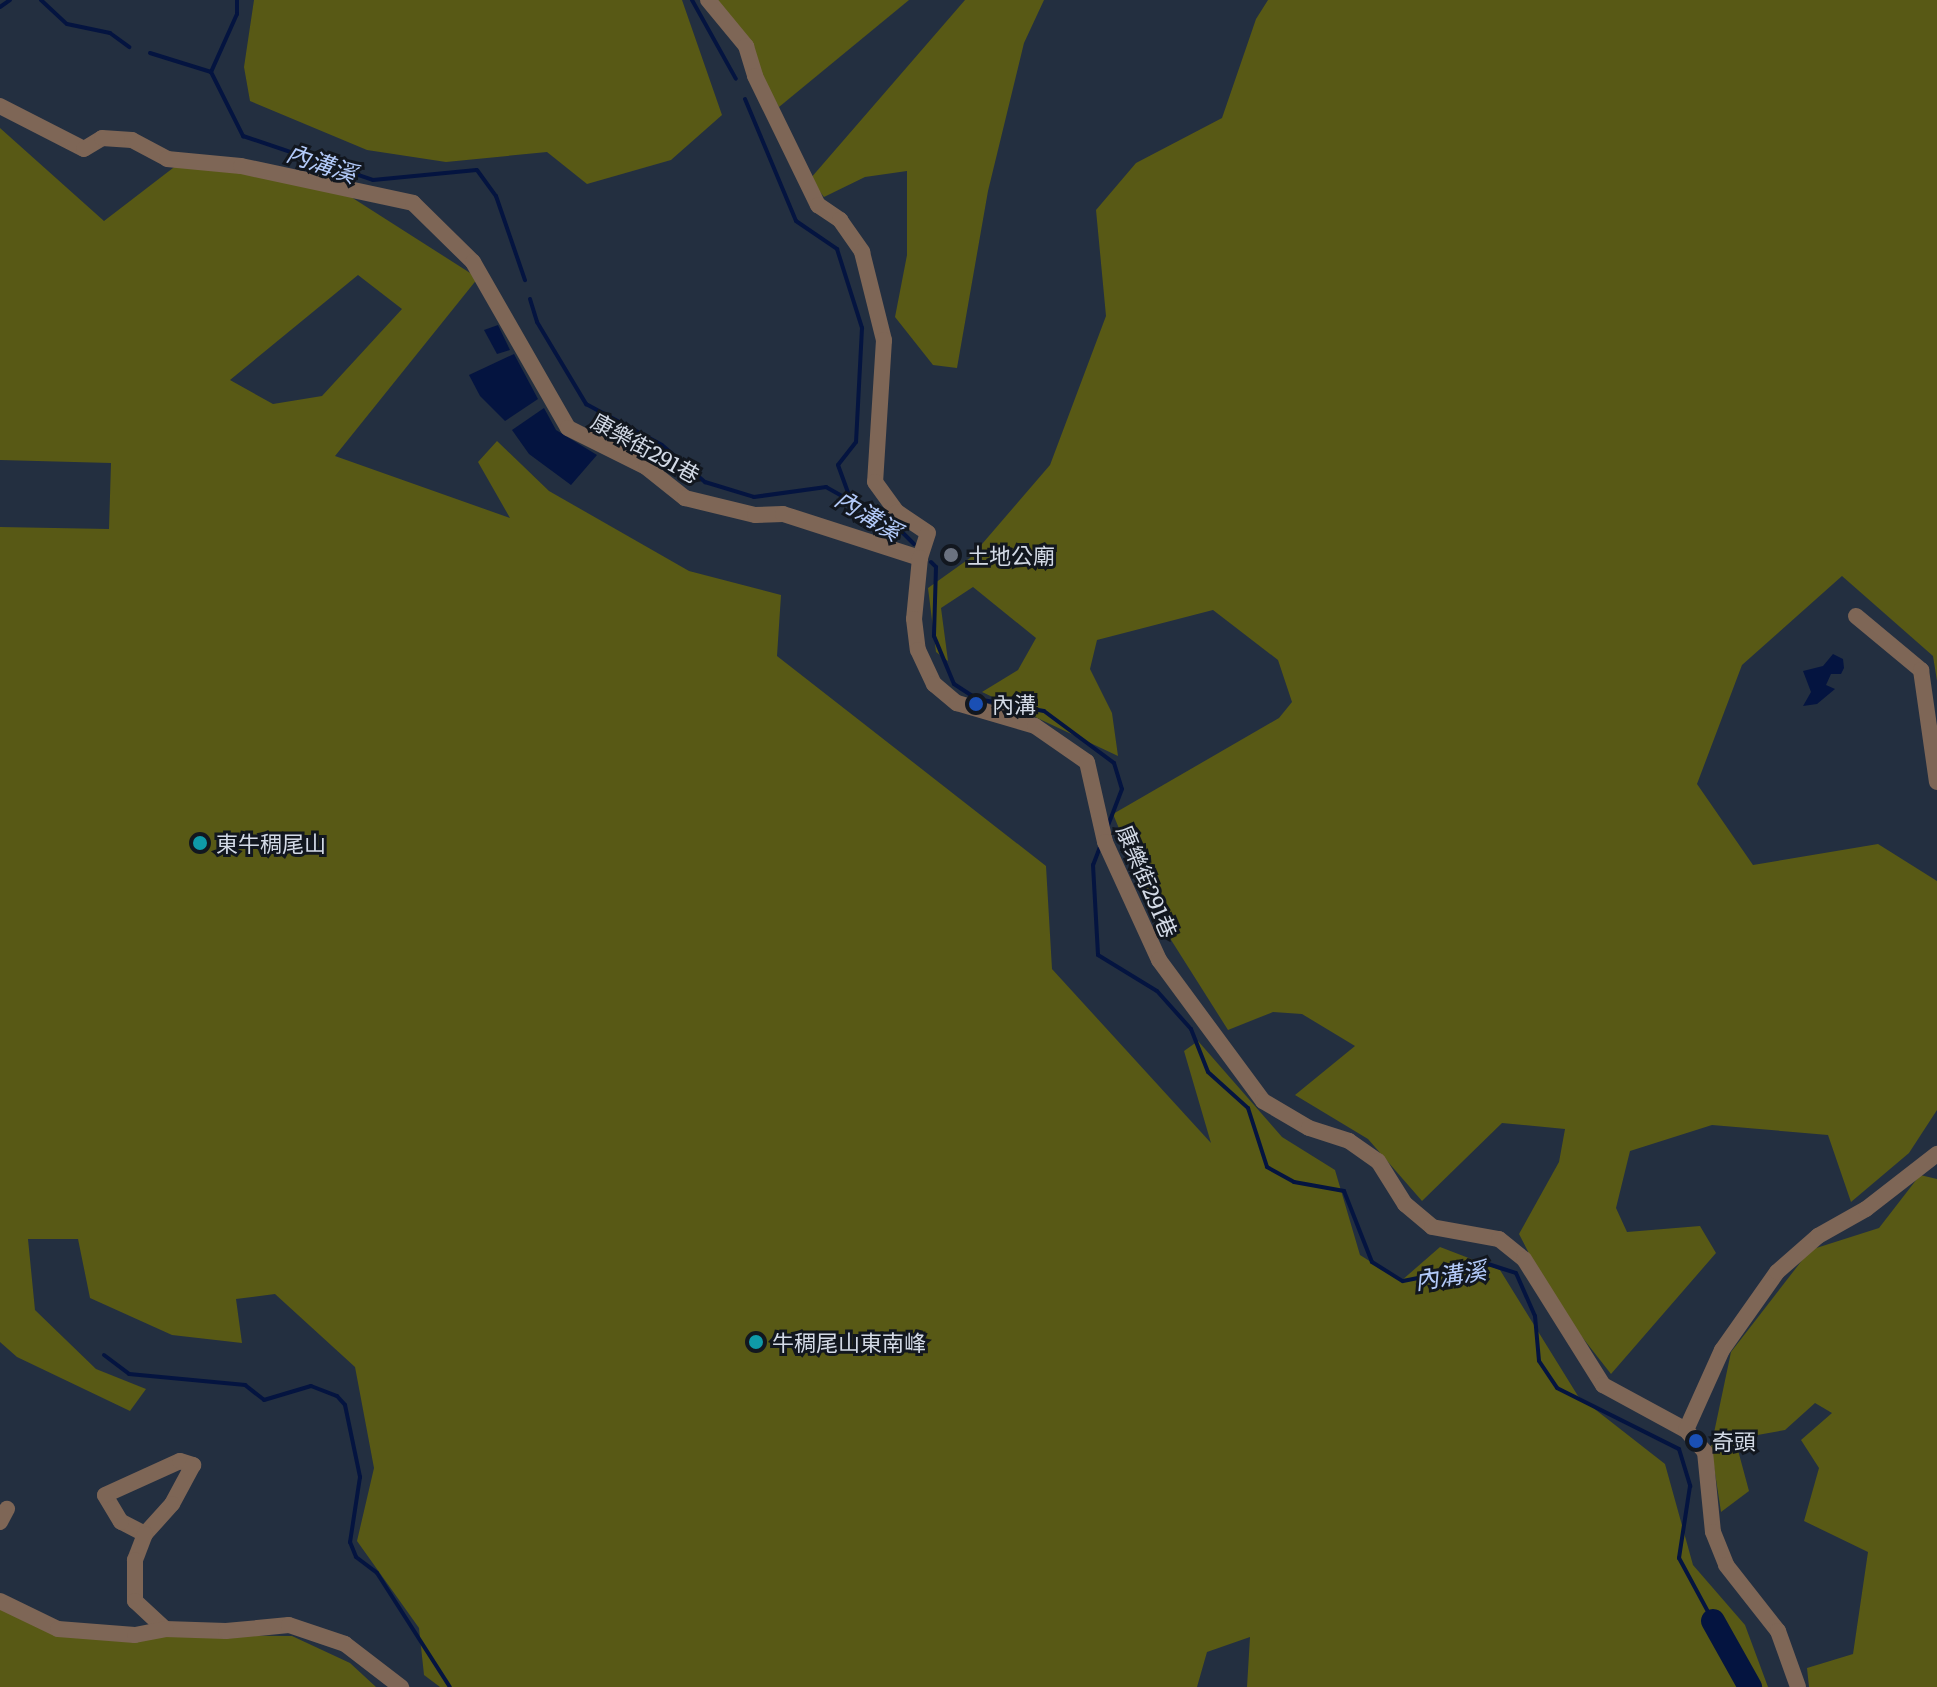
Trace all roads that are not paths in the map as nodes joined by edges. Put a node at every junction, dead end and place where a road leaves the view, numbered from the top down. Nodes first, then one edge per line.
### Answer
1 (708, 0) edge
2 (0, 106) edge
3 (920, 558) junction
4 (1856, 616) dead end
5 (1937, 782) edge
6 (1936, 1156) edge
7 (1686, 1430) junction
8 (145, 1534) junction
9 (0, 1601) edge
10 (165, 1629) junction
11 (401, 1687) edge
12 (1798, 1687) edge

1 - 3 street
2 - 3 street, 康樂街291巷
3 - 7 street, 康樂街291巷
4 - 5 street
6 - 7 street
7 - 12 street
8 - 8 street
8 - 10 street
9 - 10 street
10 - 11 street

